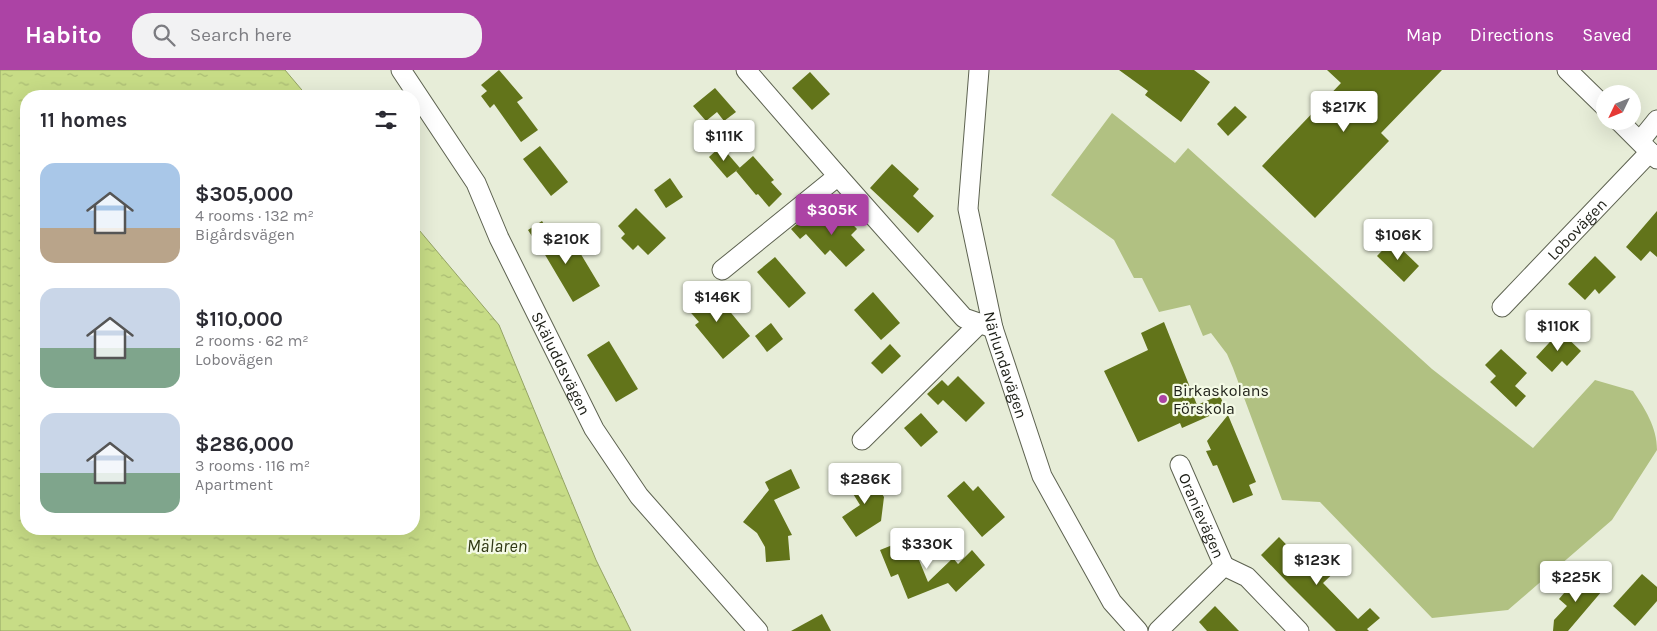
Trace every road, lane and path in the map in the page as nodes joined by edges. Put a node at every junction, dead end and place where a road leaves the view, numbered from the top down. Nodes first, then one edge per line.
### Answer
1 (401, 70) edge
2 (746, 70) edge
3 (979, 70) edge
4 (1567, 70) edge
5 (414, 90) edge
6 (1596, 98) edge
7 (420, 99) edge
8 (1657, 120) edge
9 (1629, 130) edge
10 (1649, 151) edge
11 (838, 176) junction
12 (722, 270) dead end
13 (1502, 307) dead end
14 (987, 326) junction
15 (862, 440) dead end
16 (1180, 465) dead end
17 (1224, 566) junction
18 (758, 631) edge
19 (1138, 631) edge
20 (1158, 631) edge
21 (1298, 631) edge

1 - 5 street, Skäluddsvägen
2 - 11 street
3 - 14 street, Närlundavägen
4 - 6 street
7 - 18 street, Skäluddsvägen
8 - 10 street, Lobovägen
9 - 10 street
10 - 13 street, Lobovägen
11 - 12 street
11 - 14 street
14 - 15 street
14 - 19 street, Närlundavägen
16 - 17 street, Oranievägen
17 - 20 street, Oranievägen
17 - 21 street, Oranievägen

